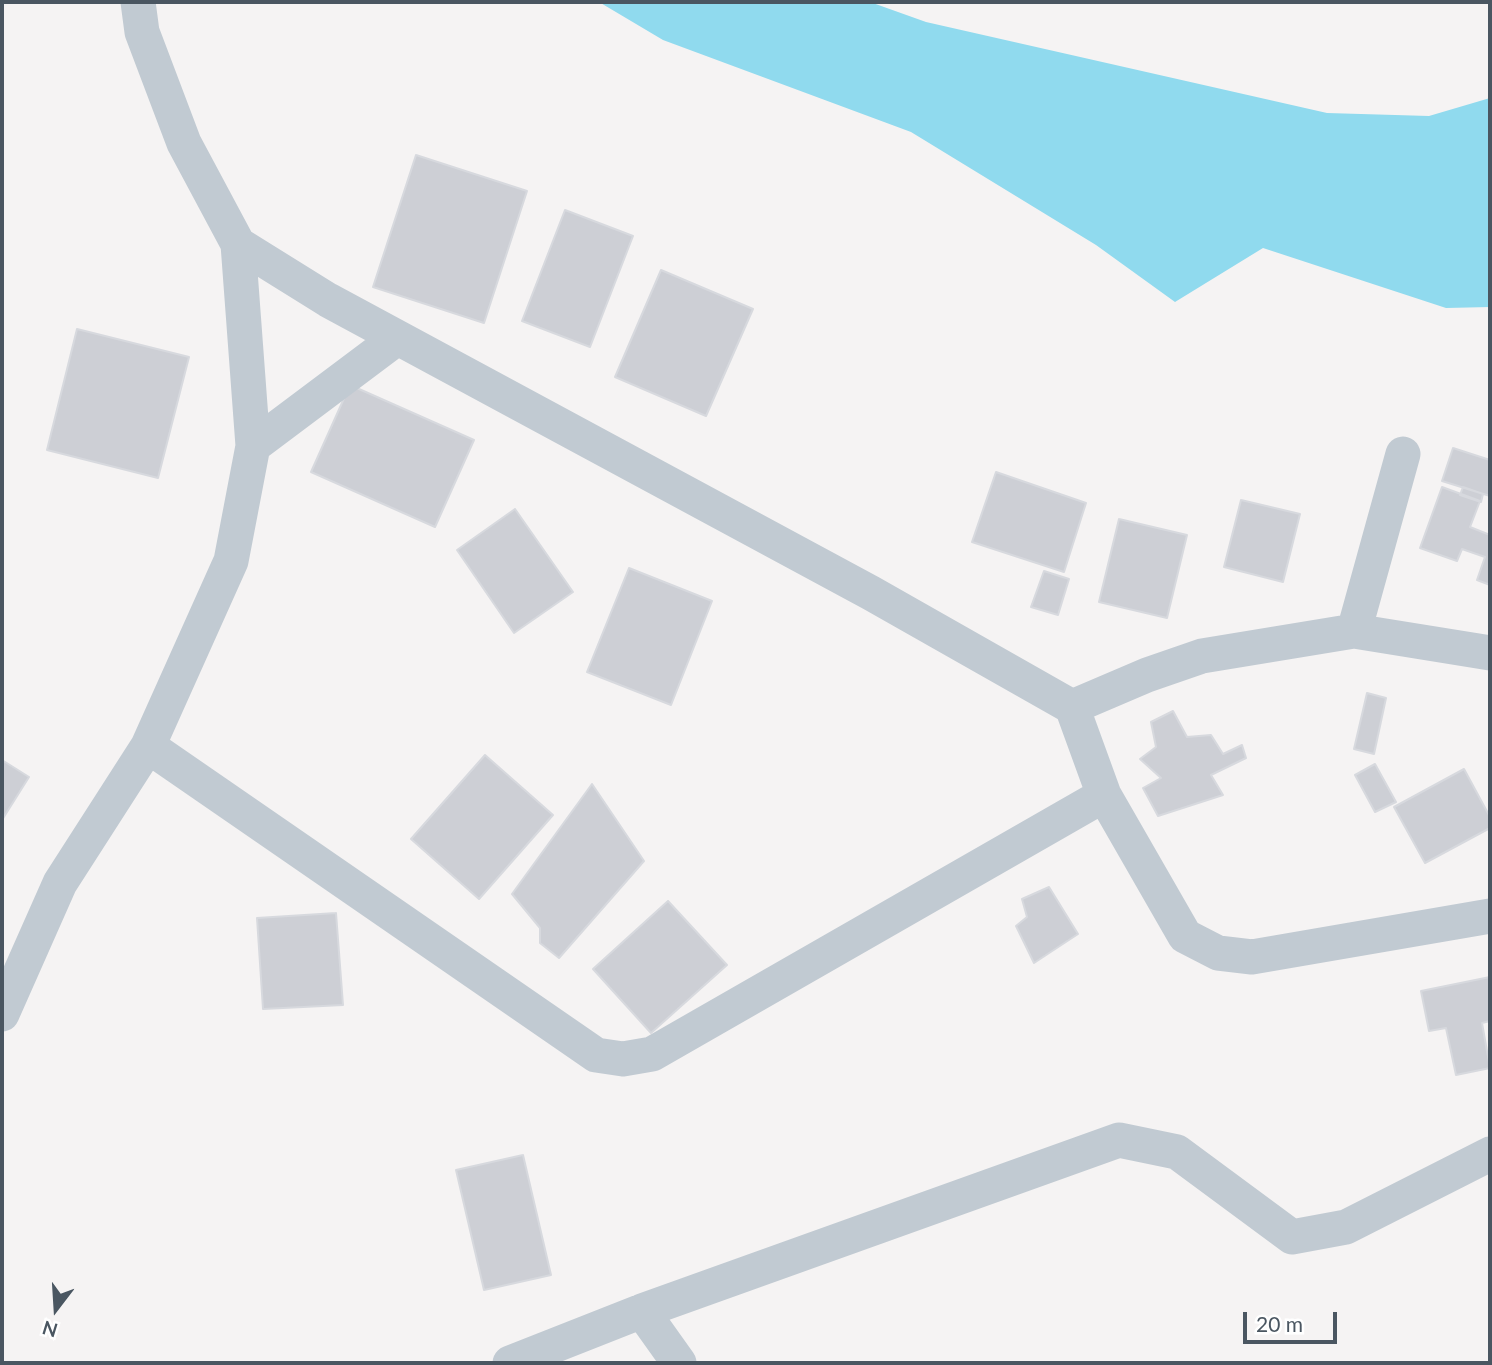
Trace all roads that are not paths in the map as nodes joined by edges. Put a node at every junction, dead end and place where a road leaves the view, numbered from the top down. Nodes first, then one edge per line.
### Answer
1 (138, 2) edge
2 (238, 244) junction
3 (397, 338) junction
4 (253, 446) junction
5 (1403, 454) dead end
6 (1354, 631) junction
7 (1490, 653) edge
8 (1072, 707) junction
9 (148, 746) junction
10 (1104, 795) junction
11 (1490, 916) edge
12 (2, 1014) edge
13 (1490, 1154) edge
14 (642, 1311) junction
15 (510, 1363) edge
16 (679, 1363) edge

1 - 2 street
2 - 3 street
2 - 4 street
3 - 4 street
3 - 8 street
4 - 9 street
5 - 6 street
6 - 7 street
6 - 8 street
8 - 10 street
9 - 10 street
9 - 12 street
10 - 11 street
13 - 14 street
14 - 15 street
14 - 16 street

